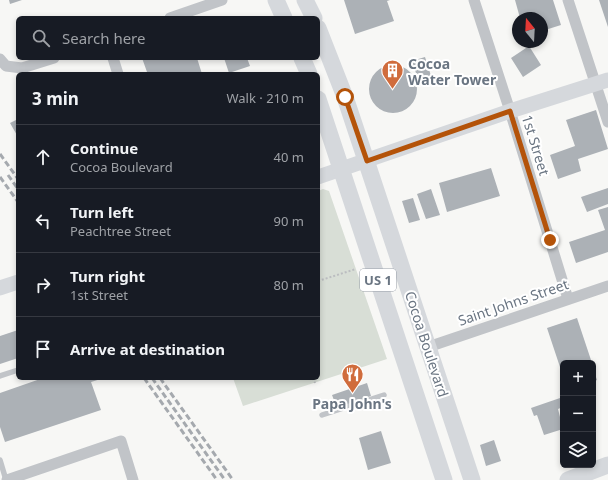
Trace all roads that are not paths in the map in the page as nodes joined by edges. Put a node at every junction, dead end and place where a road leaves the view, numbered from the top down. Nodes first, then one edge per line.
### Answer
1 (222, 0) edge
2 (276, 0) edge
3 (305, 0) edge
4 (474, 0) edge
5 (568, 0) edge
6 (176, 16) edge
7 (283, 16) edge
8 (313, 16) edge
9 (320, 33) edge
10 (48, 60) edge
11 (114, 60) edge
12 (303, 60) edge
13 (3, 62) edge
14 (117, 72) edge
15 (308, 72) edge
16 (602, 82) edge
17 (320, 105) edge
18 (510, 111) junction
19 (608, 122) edge
20 (367, 161) junction
21 (341, 169) junction
22 (320, 176) edge
23 (16, 283) edge
24 (608, 286) edge
25 (0, 288) edge
26 (568, 299) junction
27 (428, 347) junction
28 (16, 371) edge
29 (0, 376) edge
30 (384, 395) dead end
31 (322, 415) dead end
32 (0, 460) edge
33 (608, 465) edge
34 (6, 480) edge
35 (133, 480) edge
36 (444, 480) edge
37 (472, 480) edge
38 (568, 480) edge

1 - 6 street
2 - 7 main road
3 - 8 main road
4 - 18 street, 1st Street
5 - 16 street
9 - 20 main road, Cocoa Boulevard / US 1
10 - 13 street
11 - 14 street
12 - 15 main road
16 - 18 street
16 - 19 street
17 - 21 main road, Cocoa Boulevard / US 1
18 - 20 street
18 - 26 street, 1st Street
20 - 21 street
20 - 27 main road, Cocoa Boulevard / US 1
21 - 22 street
21 - 36 main road, Cocoa Boulevard / US 1
23 - 25 street
24 - 26 street, Saint Johns Street
26 - 27 street, Saint Johns Street
27 - 37 main road, Cocoa Boulevard / US 1
28 - 29 lane
30 - 31 lane
32 - 34 lane
33 - 38 main road
34 - 35 street

